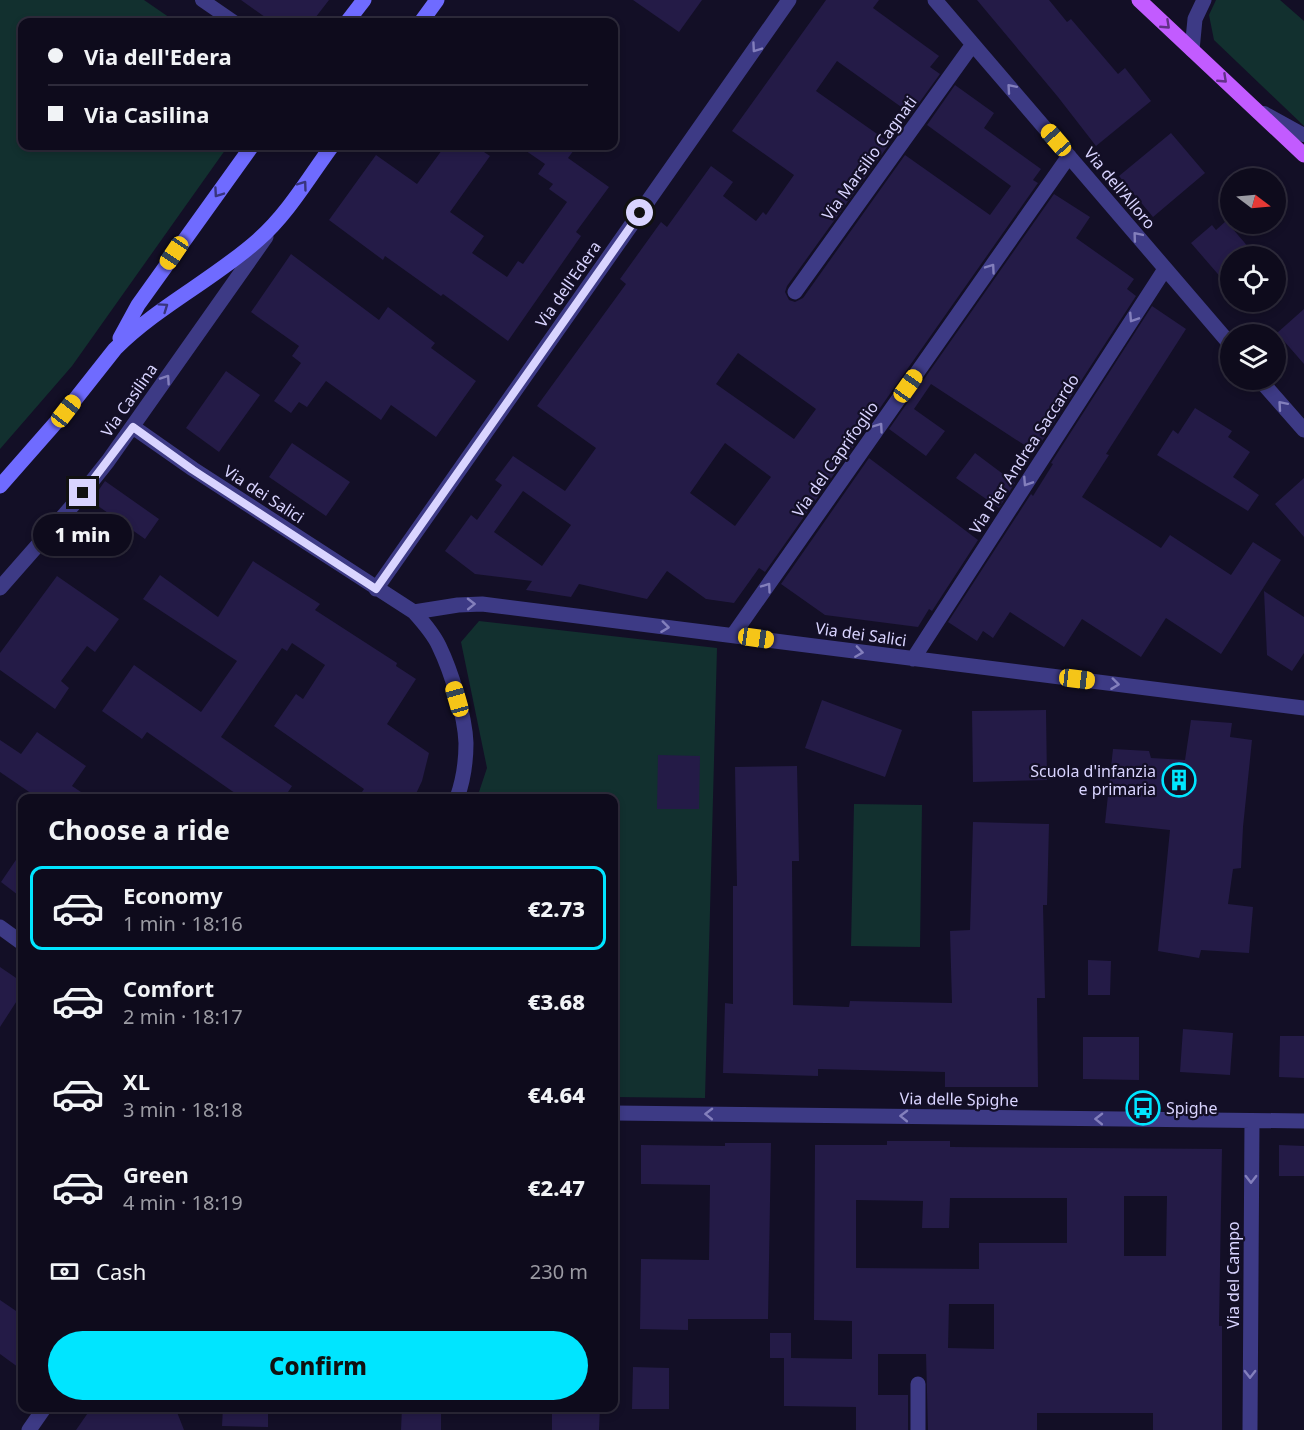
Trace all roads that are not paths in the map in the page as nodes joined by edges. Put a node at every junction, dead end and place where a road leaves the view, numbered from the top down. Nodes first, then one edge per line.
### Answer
1 (202, 0) edge
2 (364, 0) edge
3 (437, 0) edge
4 (789, 0) edge
5 (935, 0) edge
6 (1139, 0) edge
7 (1204, 0) edge
8 (228, 18) edge
9 (350, 18) edge
10 (423, 18) edge
11 (973, 44) junction
12 (1192, 50) junction
13 (1254, 108) junction
14 (1304, 135) edge
15 (249, 150) edge
16 (329, 150) edge
17 (1304, 155) edge
18 (1069, 156) junction
19 (275, 224) junction
20 (1165, 269) junction
21 (795, 292) dead end
22 (1220, 332) edge
23 (115, 349) junction
24 (1269, 390) edge
25 (133, 427) junction
26 (1304, 430) edge
27 (0, 486) edge
28 (0, 588) edge
29 (376, 589) junction
30 (414, 612) junction
31 (733, 635) junction
32 (913, 659) junction
33 (1304, 708) edge
34 (458, 794) edge
35 (0, 927) edge
36 (18, 940) edge
37 (618, 1113) edge
38 (1252, 1121) junction
39 (1304, 1121) edge
40 (918, 1384) dead end
41 (42, 1412) edge
42 (29, 1430) edge
43 (918, 1430) edge
44 (1250, 1430) edge

1 - 8 lane
2 - 9 main road
3 - 10 main road
4 -> 29 street, Via dell'Edera
5 - 11 street, Via dell'Alloro
6 -> 12 main road
7 - 12 street
18 -> 11 street, Via dell'Alloro
11 - 21 street, Via Marsilio Cagnati
12 -> 13 main road
13 - 14 lane
13 - 17 main road
15 -> 23 main road, Via Casilina
19 -> 16 main road, Via Casilina
20 -> 18 street, Via dell'Alloro
31 -> 18 street, Via del Caprifoglio
23 -> 19 main road, Via Casilina
25 -> 19 street, Via Casilina
20 - 22 street, Via dell'Alloro
20 -> 32 street, Via Pier Andrea Saccardo
23 - 27 main road, Via Casilina
26 -> 24 street
25 - 28 street, Via Casilina
25 - 29 street, Via dei Salici
29 - 30 street, Via dei Salici
30 -> 31 street, Via dei Salici
30 - 34 street
31 -> 32 street, Via dei Salici
32 -> 33 street, Via dei Salici
35 - 36 street
38 -> 37 street, Via delle Spighe
38 - 39 street, Via delle Spighe
38 -> 44 street, Via del Campo
40 - 43 street
41 - 42 street

